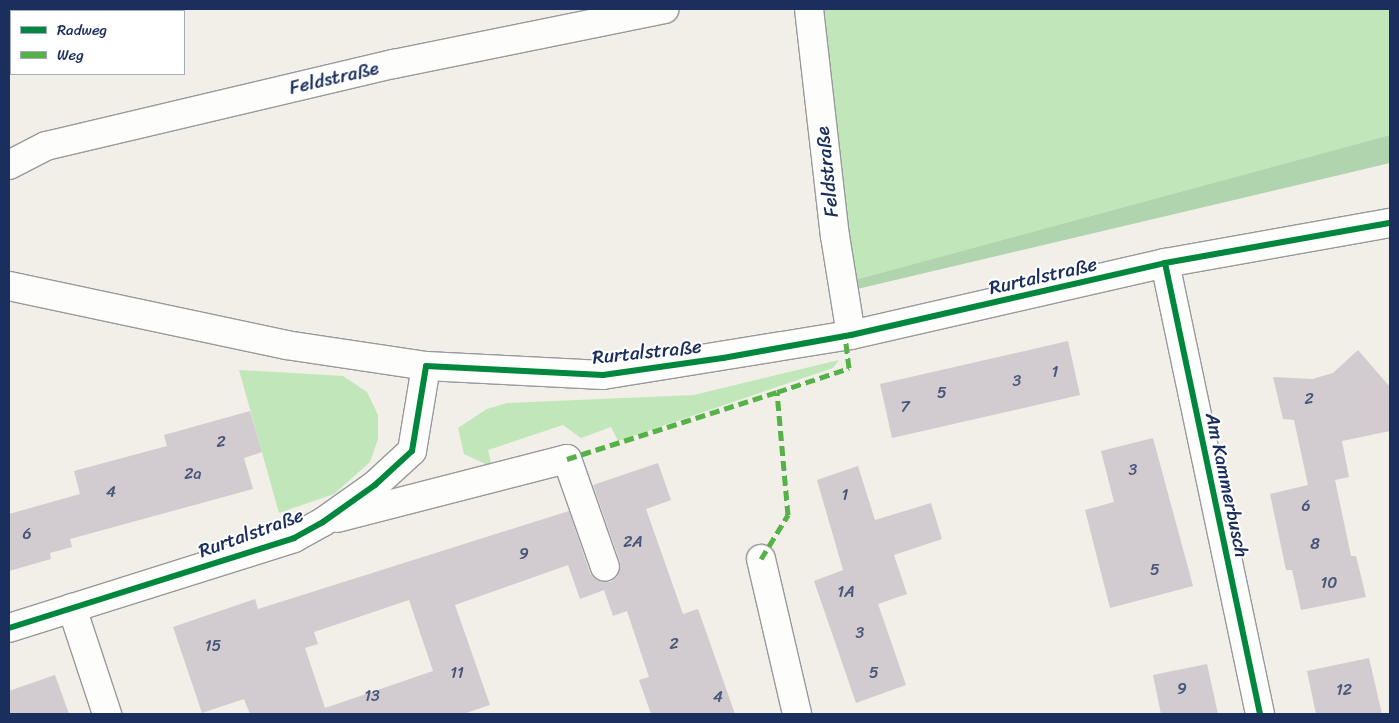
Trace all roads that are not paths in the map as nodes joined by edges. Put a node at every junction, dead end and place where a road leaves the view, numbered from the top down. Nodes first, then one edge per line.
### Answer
1 (664, 9) edge
2 (809, 9) edge
3 (9, 165) edge
4 (1390, 223) edge
5 (1165, 263) junction
6 (9, 286) edge
7 (851, 335) junction
8 (426, 366) junction
9 (323, 522) junction
10 (761, 559) dead end
11 (605, 567) dead end
12 (72, 608) junction
13 (9, 628) edge
14 (107, 714) edge
15 (797, 714) edge
16 (1260, 714) edge

1 - 3 street, Feldstraße
2 - 7 street, Feldstraße
4 - 5 street, Rurtalstraße
5 - 7 street, Rurtalstraße
5 - 16 street, Am Kammerbusch
6 - 8 street, Rurtalstraße
7 - 8 street, Rurtalstraße
8 - 9 street, Rurtalstraße
9 - 11 street
9 - 12 street, Rurtalstraße
10 - 15 street
12 - 13 street, Rurtalstraße
12 - 14 street

